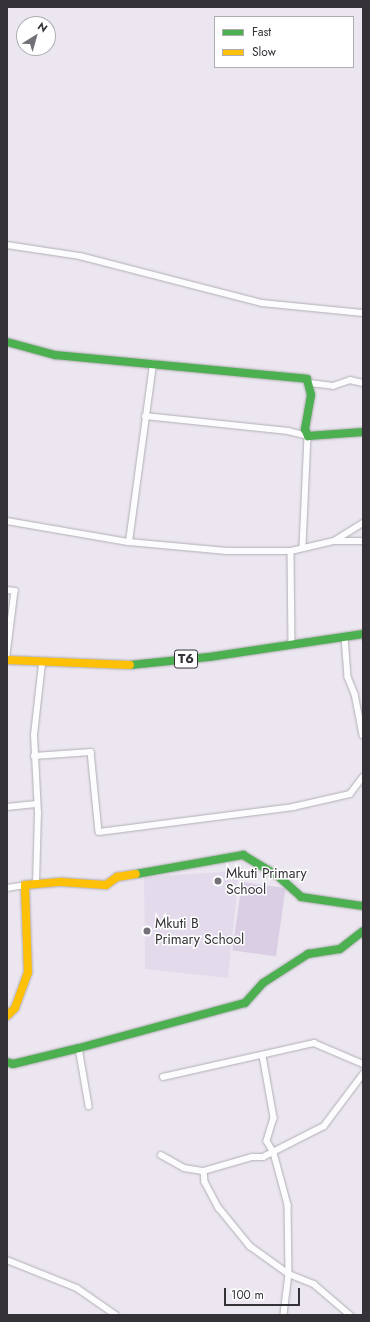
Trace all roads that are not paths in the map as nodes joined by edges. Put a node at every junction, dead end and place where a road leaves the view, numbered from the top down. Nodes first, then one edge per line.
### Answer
1 (7, 245) edge
2 (363, 313) edge
3 (7, 342) edge
4 (153, 364) junction
5 (310, 383) junction
6 (363, 383) edge
7 (145, 416) junction
8 (363, 432) edge
9 (308, 436) junction
10 (7, 521) edge
11 (363, 523) edge
12 (334, 541) junction
13 (363, 541) edge
14 (129, 542) junction
15 (303, 548) junction
16 (291, 551) junction
17 (7, 590) edge
18 (363, 634) edge
19 (346, 637) junction
20 (292, 644) junction
21 (7, 655) edge
22 (7, 660) edge
23 (42, 664) junction
24 (363, 735) edge
25 (34, 756) junction
26 (363, 777) edge
27 (36, 804) junction
28 (7, 807) edge
29 (36, 884) junction
30 (25, 885) junction
31 (7, 888) edge
32 (363, 906) edge
33 (363, 931) edge
34 (7, 1016) edge
35 (79, 1048) junction
36 (263, 1056) junction
37 (7, 1062) edge
38 (363, 1064) edge
39 (363, 1074) edge
40 (163, 1076) dead end
41 (89, 1106) dead end
42 (274, 1152) junction
43 (161, 1155) dead end
44 (204, 1171) junction
45 (7, 1260) edge
46 (289, 1274) junction
47 (116, 1315) edge
48 (284, 1315) edge
49 (350, 1315) edge

1 - 2 street
3 - 4 main road
4 - 5 main road
4 - 7 street
5 - 6 street
5 - 9 main road
7 - 9 street
7 - 14 street
8 - 9 main road
9 - 15 street
10 - 14 street
11 - 12 street
12 - 13 street
12 - 15 street
14 - 16 street
15 - 16 street
16 - 20 street
17 - 21 street
18 - 19 main road, T6
19 - 20 main road, T6
19 - 24 street
20 - 23 main road, T6
22 - 23 main road, T6
23 - 25 street
25 - 26 street
25 - 27 street
27 - 28 street
27 - 29 street
29 - 30 main road
29 - 32 main road
30 - 31 street
30 - 34 main road
33 - 35 main road
35 - 37 main road
35 - 41 street
36 - 38 street
36 - 40 street
36 - 42 street
39 - 42 street
42 - 44 street
42 - 46 street
43 - 44 street
44 - 46 street
45 - 47 street
46 - 48 street
46 - 49 street

